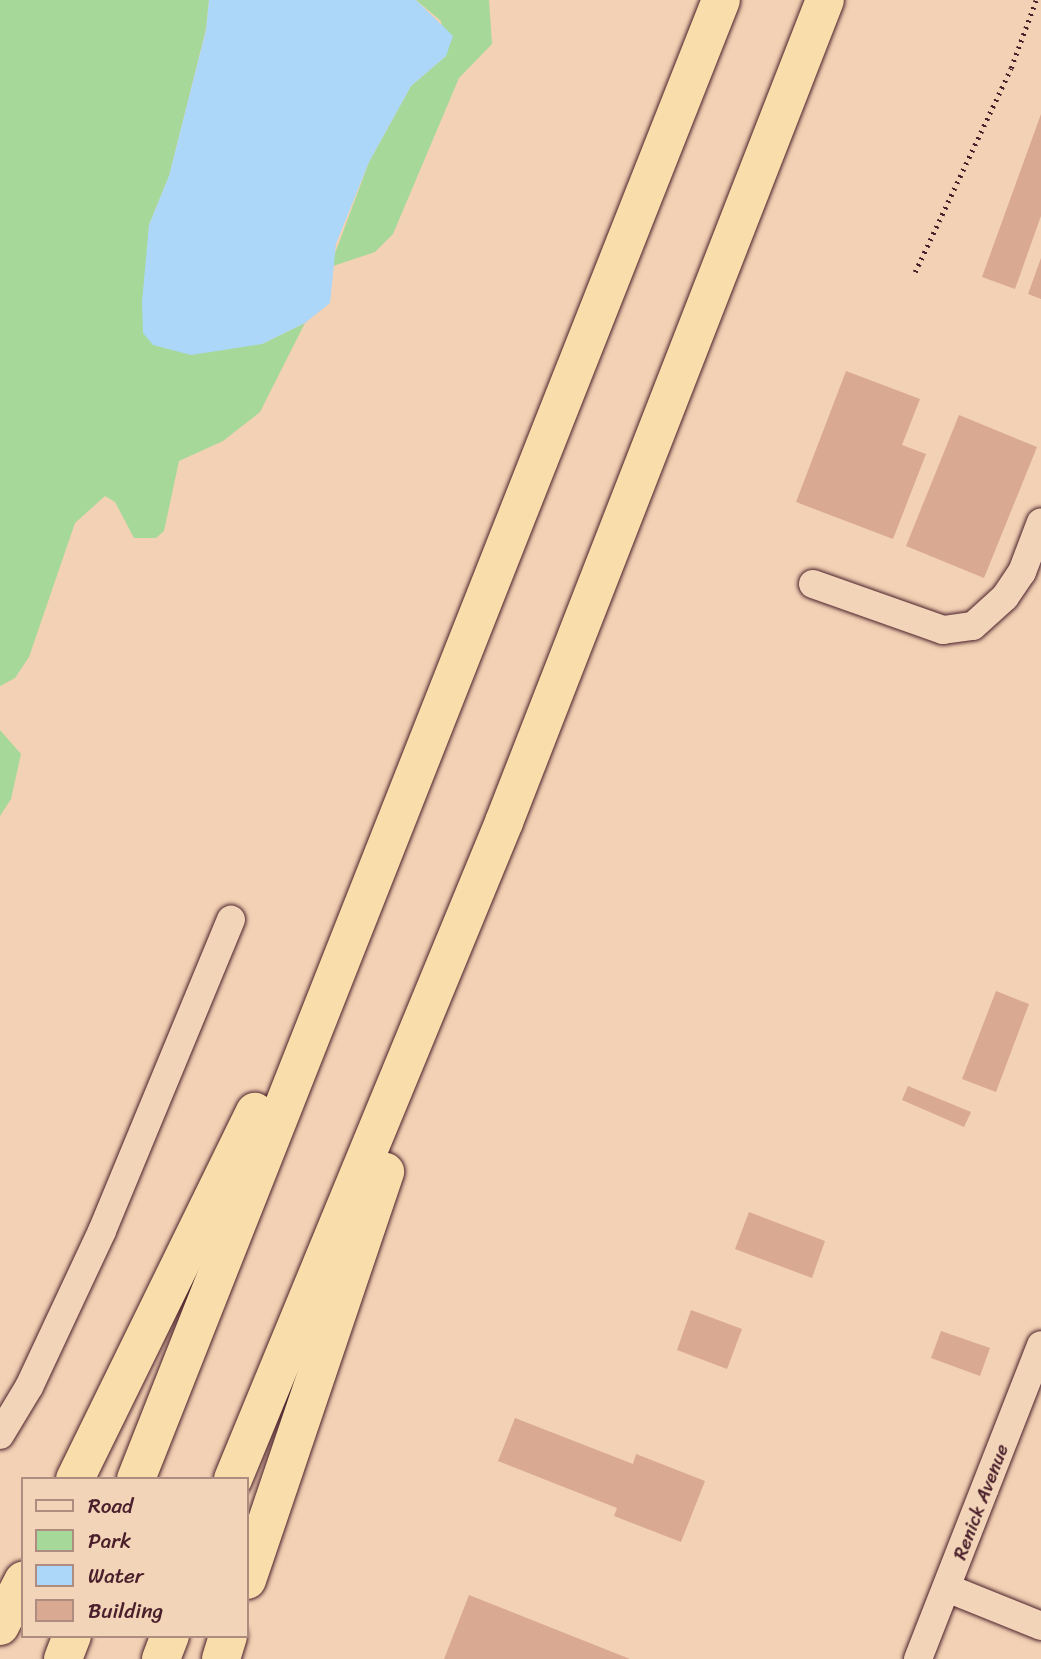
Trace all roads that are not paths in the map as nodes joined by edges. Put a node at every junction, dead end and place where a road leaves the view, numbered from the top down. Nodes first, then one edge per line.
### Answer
1 (721, 0) edge
2 (825, 0) edge
3 (1041, 522) edge
4 (813, 584) dead end
5 (504, 822) junction
6 (390, 829) junction
7 (231, 920) dead end
8 (1041, 1345) edge
9 (0, 1435) edge
10 (76, 1477) edge
11 (137, 1477) edge
12 (234, 1477) edge
13 (248, 1577) edge
14 (21, 1585) edge
15 (947, 1588) junction
16 (0, 1626) edge
17 (1041, 1626) edge
18 (71, 1638) edge
19 (169, 1638) edge
20 (227, 1638) edge
21 (63, 1659) edge
22 (161, 1659) edge
23 (220, 1659) edge
24 (918, 1659) edge

1 - 6 highway
2 - 5 highway
3 - 4 street
5 - 12 highway
5 - 13 highway
6 - 10 highway
6 - 11 highway
7 - 9 street
8 - 15 street, Renick Avenue
14 - 16 highway
15 - 17 street
15 - 24 street, Renick Avenue
18 - 21 highway
19 - 22 highway
20 - 23 highway

